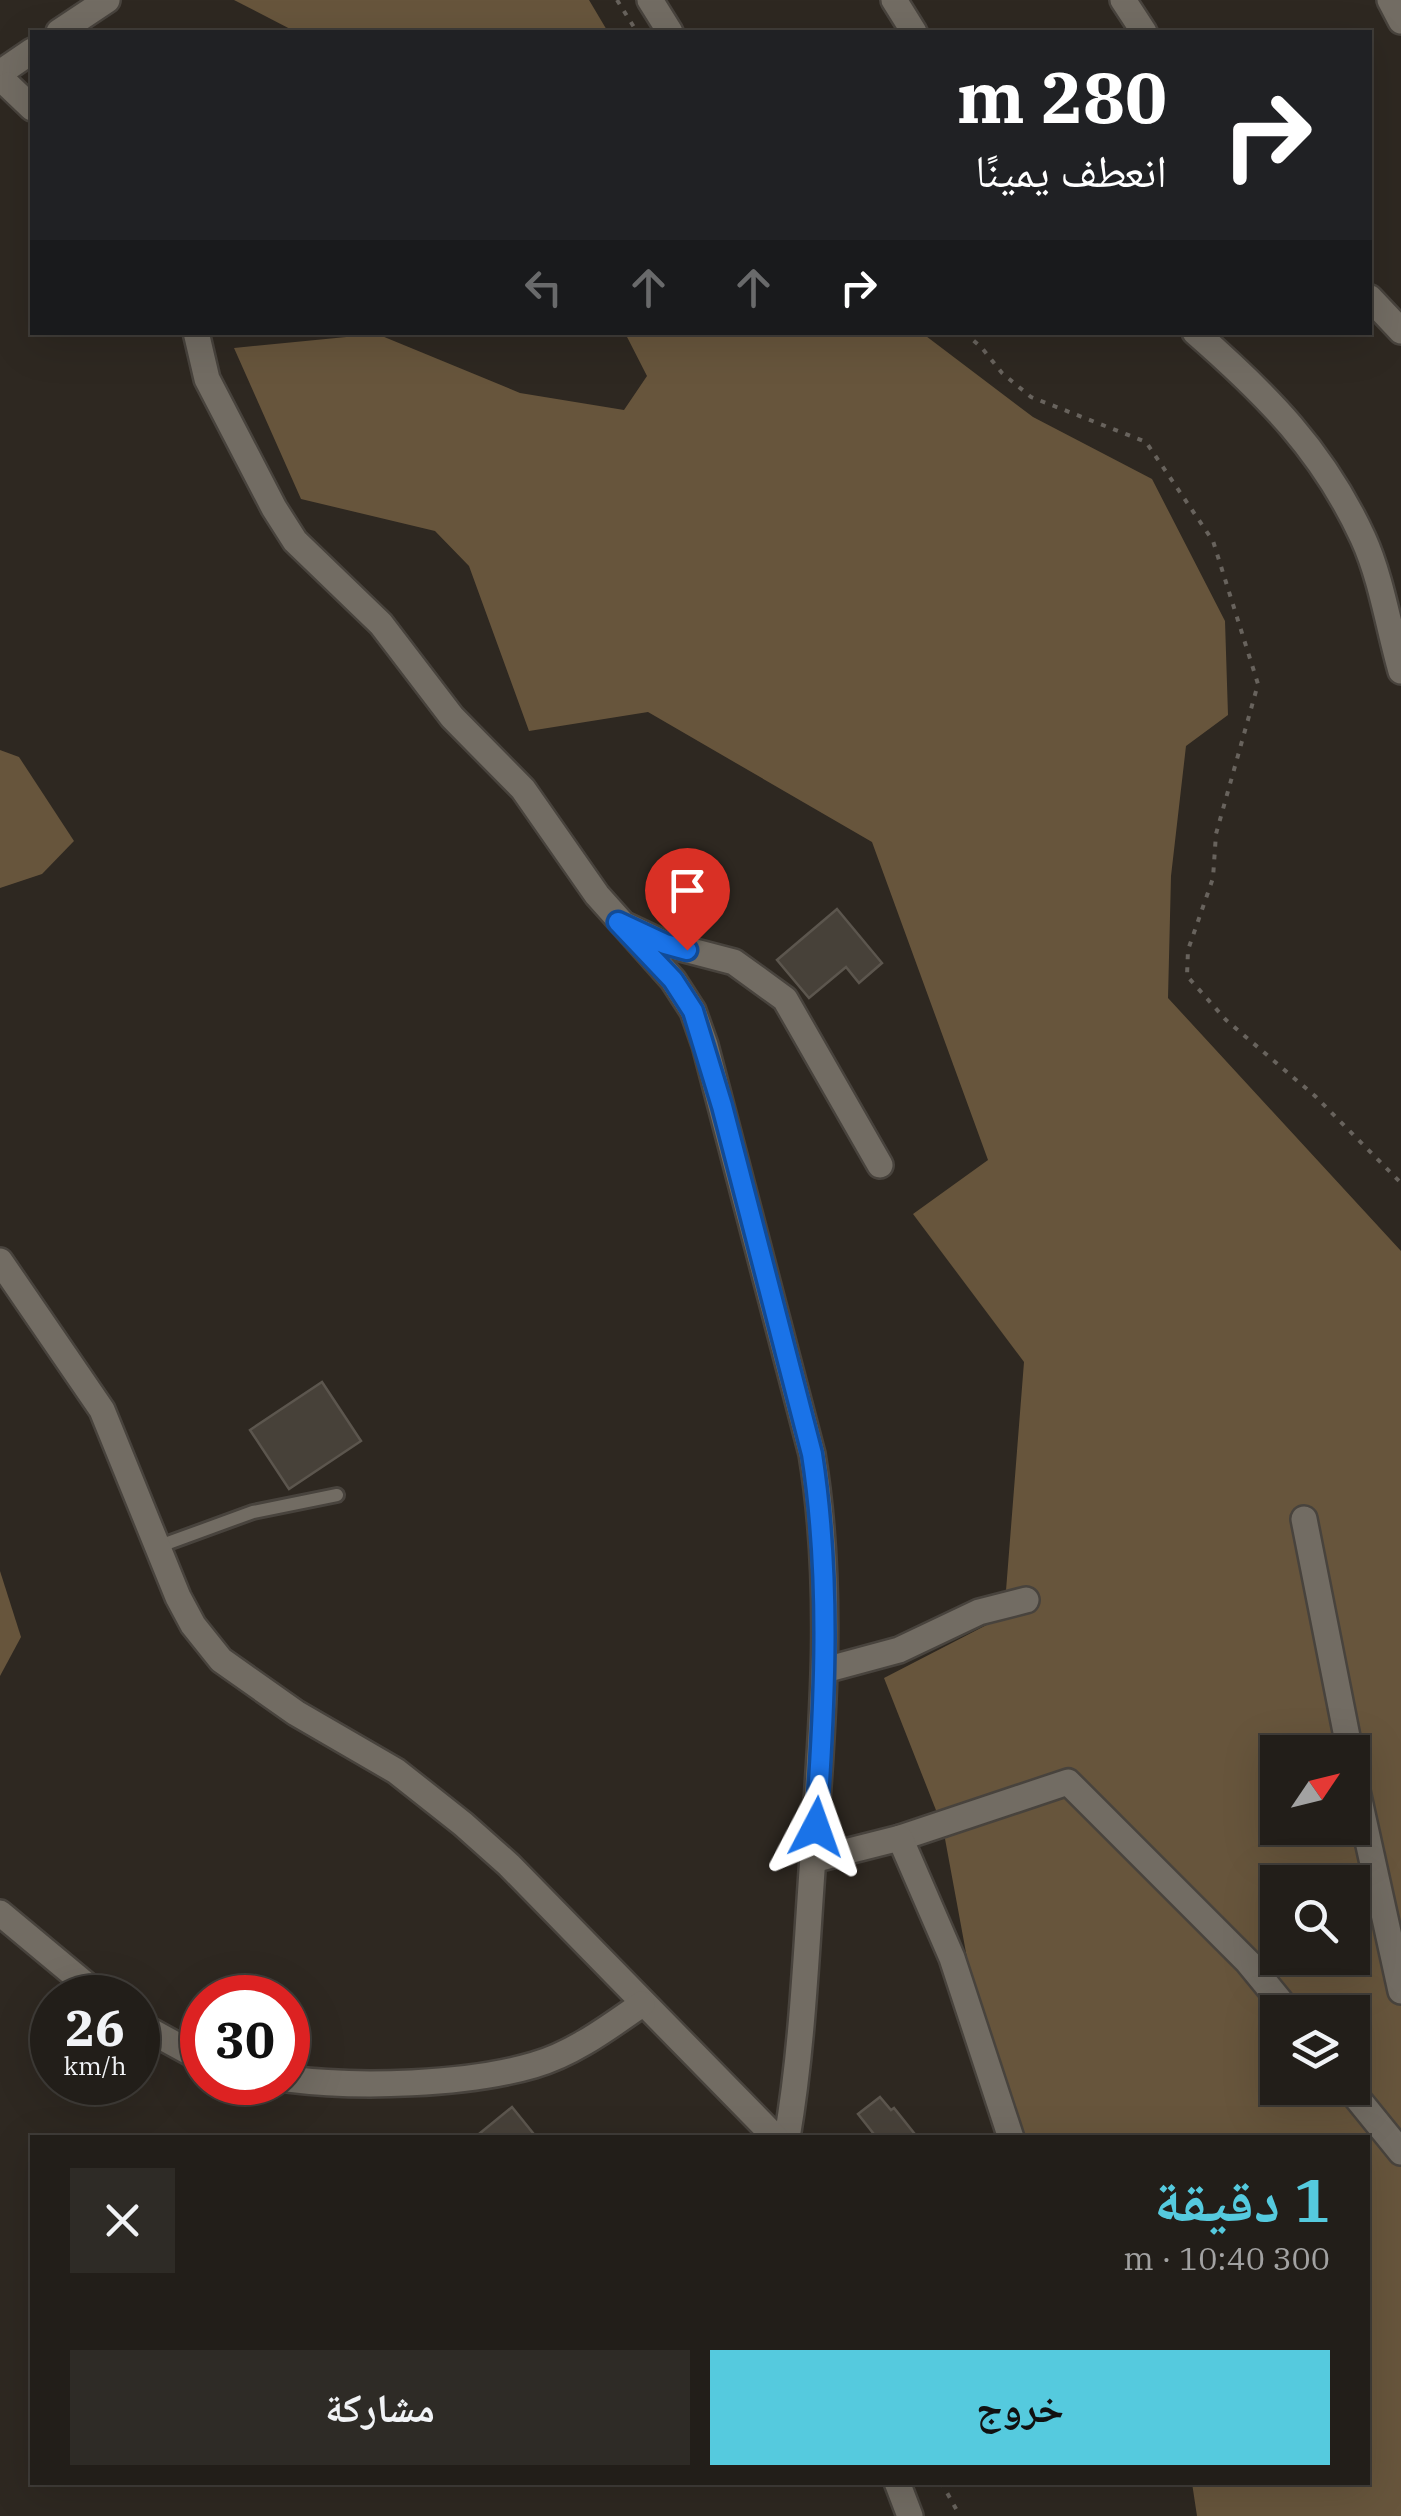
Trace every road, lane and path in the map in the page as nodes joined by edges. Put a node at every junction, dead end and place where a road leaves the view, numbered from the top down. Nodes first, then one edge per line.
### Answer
1 (107, 0) edge
2 (618, 0) edge
3 (650, 0) edge
4 (894, 0) edge
5 (1123, 0) edge
6 (1390, 0) edge
7 (1401, 21) edge
8 (62, 30) edge
9 (636, 30) edge
10 (669, 30) edge
11 (913, 30) edge
12 (1143, 30) edge
13 (30, 53) edge
14 (2, 82) edge
15 (30, 106) edge
16 (1372, 300) edge
17 (1401, 330) edge
18 (197, 335) edge
19 (967, 335) edge
20 (1198, 335) edge
21 (1401, 671) edge
22 (618, 922) junction
23 (880, 1165) dead end
24 (1401, 1183) edge
25 (0, 1261) edge
26 (337, 1495) dead end
27 (1304, 1519) dead end
28 (157, 1547) junction
29 (1026, 1600) dead end
30 (825, 1670) junction
31 (1347, 1735) edge
32 (900, 1838) junction
33 (1369, 1845) edge
34 (813, 1860) junction
35 (0, 1913) edge
36 (74, 1975) edge
37 (1401, 1991) edge
38 (1275, 1995) edge
39 (642, 2004) junction
40 (310, 2079) edge
41 (1363, 2105) edge
42 (773, 2135) edge
43 (788, 2135) edge
44 (1009, 2135) edge
45 (1401, 2152) edge
46 (898, 2485) edge
47 (943, 2485) edge
48 (910, 2516) edge
49 (960, 2516) edge

1 - 8 street
2 - 9 path
3 - 10 street
4 - 11 street
5 - 12 street
6 - 7 street
13 - 14 street
14 - 15 street
16 - 17 street
18 - 22 street
19 - 24 path
20 - 21 street
22 - 23 street
22 - 30 street
25 - 28 street
26 - 28 lane
27 - 31 street
28 - 39 street
29 - 30 street
30 - 34 street
32 - 34 street
32 - 38 street
32 - 44 street
33 - 37 street
34 - 43 street
35 - 36 street
39 - 40 street
39 - 42 street
41 - 45 street
46 - 48 street
47 - 49 path

